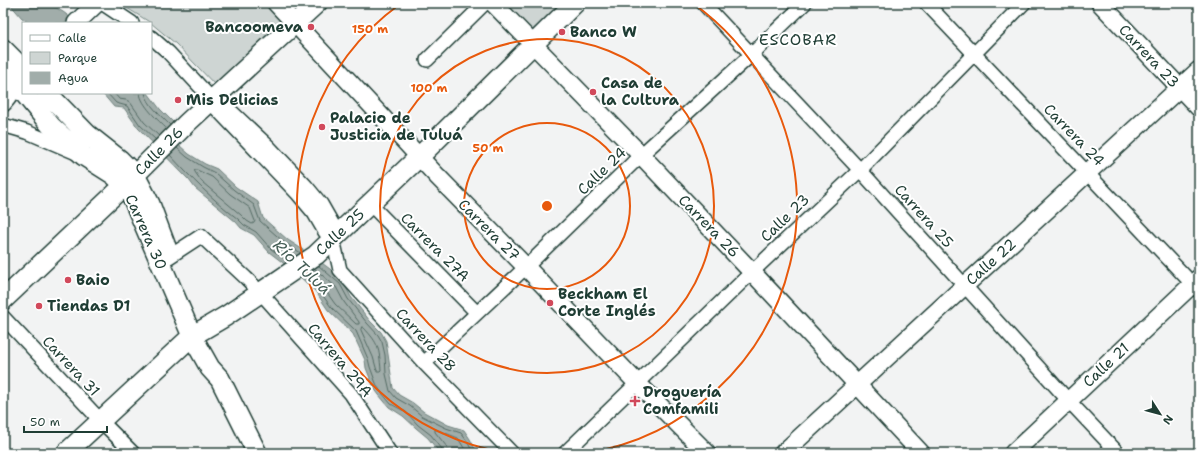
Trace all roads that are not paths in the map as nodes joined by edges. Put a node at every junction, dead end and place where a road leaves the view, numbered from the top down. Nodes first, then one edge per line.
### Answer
1 (97, 3) edge
2 (102, 3) edge
3 (276, 3) edge
4 (317, 3) edge
5 (485, 3) edge
6 (493, 3) edge
7 (575, 3) edge
8 (703, 3) edge
9 (805, 3) edge
10 (926, 3) edge
11 (1024, 3) edge
12 (1100, 3) edge
13 (80, 19) edge
14 (130, 22) edge
15 (295, 24) junction
16 (152, 38) edge
17 (532, 44) junction
18 (3, 49) edge
19 (751, 54) junction
20 (974, 54) junction
21 (427, 60) dead end
22 (3, 67) edge
23 (1199, 70) edge
24 (22, 83) edge
25 (1188, 90) edge
26 (29, 94) edge
27 (48, 94) edge
28 (211, 98) junction
29 (3, 103) edge
30 (1199, 108) edge
31 (3, 125) edge
32 (641, 155) junction
33 (84, 156) junction
34 (419, 157) junction
35 (860, 170) junction
36 (1088, 173) junction
37 (136, 174) junction
38 (370, 204) junction
39 (333, 238) junction
40 (169, 257) junction
41 (526, 267) junction
42 (752, 272) junction
43 (1197, 284) edge
44 (964, 286) junction
45 (264, 289) junction
46 (3, 300) edge
47 (477, 313) junction
48 (3, 317) edge
49 (197, 333) junction
50 (424, 363) junction
51 (637, 383) junction
52 (857, 384) junction
53 (1068, 400) junction
54 (100, 421) junction
55 (66, 453) edge
56 (133, 453) edge
57 (257, 453) edge
58 (390, 453) edge
59 (512, 453) edge
60 (565, 453) edge
61 (707, 453) edge
62 (783, 453) edge
63 (921, 453) edge
64 (1013, 453) edge
65 (1118, 453) edge

1 - 13 street
2 - 14 street
3 - 15 street, Carrera 27
4 - 15 main road, Calle 26
5 - 21 street
6 - 17 street, Carrera 26
7 - 17 main road, Calle 25
8 - 19 street, Carrera 25
9 - 19 street, Calle 24
10 - 20 street, Carrera 24
11 - 20 street, Calle 23
12 - 25 street, Carrera 23
15 - 28 main road, Calle 26
15 - 34 street, Carrera 27
16 - 28 street, Carrera 28
17 - 32 street, Carrera 26
17 - 34 main road, Calle 25
18 - 24 main road, Carrera 30
19 - 32 street, Calle 24
19 - 35 street, Carrera 25
20 - 35 street, Calle 23
20 - 36 street, Carrera 24
22 - 24 main road, Carrera 30
23 - 25 street, Calle 22
24 - 29 street
25 - 30 street, Carrera 23
25 - 36 street, Calle 22
26 - 33 main road, Carrera 30
27 - 37 main road, Carrera 30
28 - 37 main road, Calle 26
28 - 39 street, Carrera 28
31 - 33 street
32 - 41 street, Calle 24
32 - 42 street, Carrera 26
33 - 37 main road, Carrera 30
34 - 38 main road, Calle 25
34 - 41 street, Carrera 27
35 - 42 street, Calle 23
35 - 44 street, Carrera 25
36 - 43 street, Carrera 24
36 - 44 street, Calle 22
37 - 40 main road, Carrera 30
37 - 46 main road, Calle 26
37 - 49 main road, Carrera 30
38 - 39 main road, Calle 25
38 - 47 street, Carrera 27A
39 - 45 main road, Calle 25
39 - 50 street, Carrera 28
40 - 45 street, Carrera 29A
40 - 49 main road, Carrera 30
41 - 47 street, Calle 24
41 - 51 street, Carrera 27
42 - 51 street, Calle 23
42 - 52 street, Carrera 26
43 - 53 street, Calle 21
44 - 52 street, Calle 22
44 - 53 street, Carrera 25
45 - 49 main road, Calle 25
45 - 58 street, Carrera 29A
47 - 50 street, Calle 24
48 - 54 street, Carrera 31
49 - 54 main road, Calle 25
49 - 57 main road, Carrera 30
50 - 59 street, Carrera 28
51 - 60 street, Calle 23
51 - 61 street, Carrera 27
52 - 62 street, Calle 22
52 - 63 street, Carrera 26
53 - 64 street, Calle 21
53 - 65 street, Carrera 25
54 - 55 main road, Calle 25
54 - 56 street, Carrera 31

